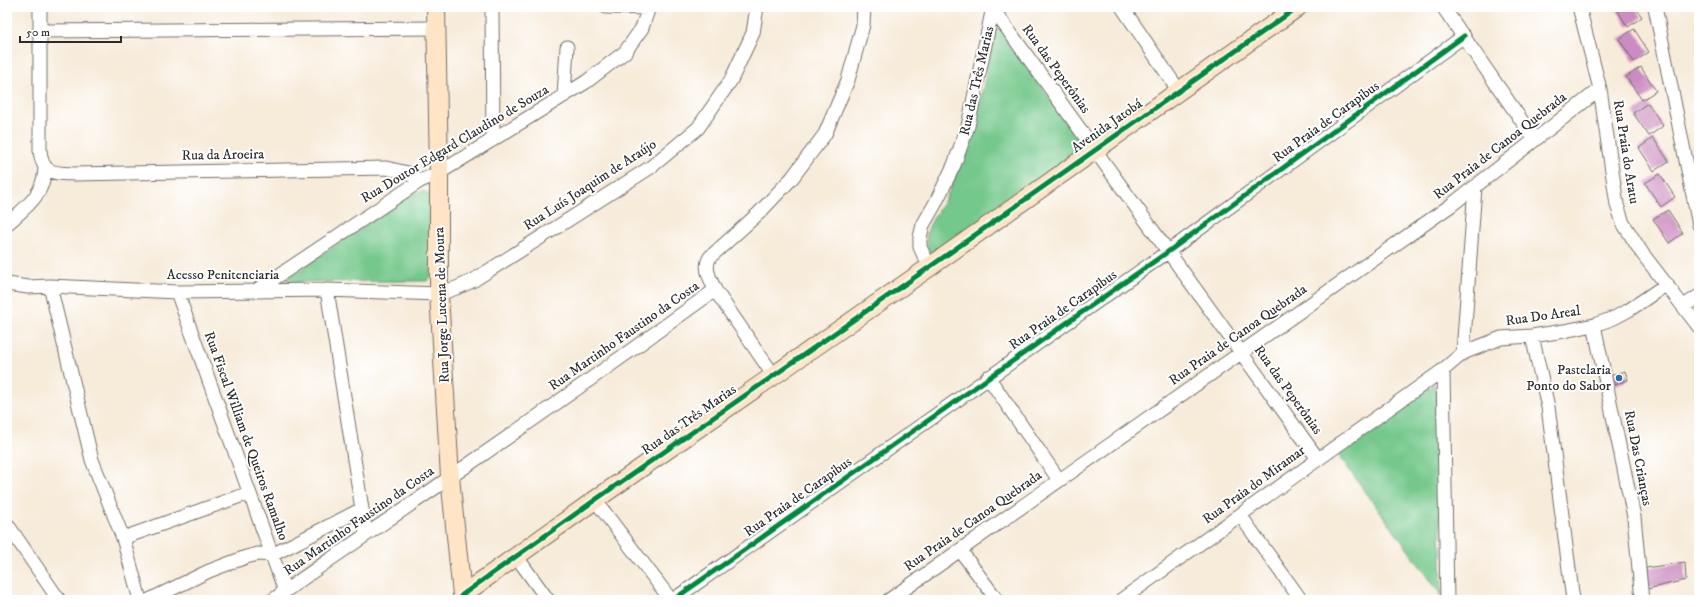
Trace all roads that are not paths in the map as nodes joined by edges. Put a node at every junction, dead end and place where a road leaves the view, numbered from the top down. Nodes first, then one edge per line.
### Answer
1 (40, 7) edge
2 (436, 7) edge
3 (492, 7) edge
4 (606, 7) edge
5 (757, 7) edge
6 (864, 7) edge
7 (1122, 7) edge
8 (1298, 7) edge
9 (1443, 7) edge
10 (1579, 7) edge
11 (1656, 7) edge
12 (649, 8) edge
13 (993, 8) edge
14 (436, 28) junction
15 (41, 31) junction
16 (1464, 36) junction
17 (567, 47) dead end
18 (1600, 88) junction
19 (1178, 91) junction
20 (564, 96) junction
21 (493, 140) junction
22 (1535, 140) junction
23 (1095, 149) junction
24 (45, 168) junction
25 (439, 173) junction
26 (420, 181) junction
27 (1475, 187) junction
28 (7, 224) edge
29 (1699, 225) edge
30 (1169, 251) junction
31 (931, 266) junction
32 (7, 284) edge
33 (1667, 284) junction
34 (50, 286) junction
35 (257, 290) junction
36 (327, 290) junction
37 (715, 290) junction
38 (177, 292) junction
39 (439, 294) junction
40 (1699, 296) edge
41 (1684, 306) junction
42 (1594, 324) junction
43 (1699, 327) edge
44 (1532, 336) junction
45 (1240, 352) junction
46 (1463, 352) junction
47 (1443, 370) junction
48 (774, 376) junction
49 (988, 377) junction
50 (1318, 459) junction
51 (450, 477) junction
52 (1059, 480) junction
53 (249, 493) junction
54 (595, 500) junction
55 (362, 510) junction
56 (1240, 515) junction
57 (7, 524) edge
58 (366, 534) junction
59 (122, 538) junction
60 (960, 550) junction
61 (272, 555) junction
62 (516, 556) junction
63 (285, 591) junction
64 (460, 597) edge
65 (59, 600) edge
66 (140, 600) edge
67 (149, 600) edge
68 (273, 600) edge
69 (548, 600) edge
70 (672, 600) edge
71 (889, 600) edge
72 (997, 600) edge
73 (1121, 600) edge
74 (1301, 600) edge
75 (1447, 600) edge
76 (1573, 600) edge
77 (1642, 600) edge

1 - 15 street
2 - 14 street, Rua Jorge Lucena de Moura
3 - 21 street
4 - 12 street
5 - 39 street, Rua Luís Joaquim de Araújo
6 - 37 street, Rua Martinho Faustino da Costa
7 - 19 street
8 - 19 street, Avenida Jatobá
9 - 16 street
10 - 18 street, Rua Praia do Aratu
11 - 29 street
12 - 20 street, Rua Doutor Edgard Claudino de Souza
13 - 23 street, Rua das Peperônias
13 - 31 street, Rua das Três Marias
14 - 15 street
14 - 25 street, Rua Jorge Lucena de Moura
15 - 24 street
16 - 22 street
16 - 30 street, Rua Praia de Carapibus
17 - 20 street
18 - 22 street, Rua Praia de Canoa Quebrada
18 - 33 street, Rua Praia do Aratu
19 - 23 street, Avenida Jatobá
20 - 21 street, Rua Doutor Edgard Claudino de Souza
21 - 25 street, Rua Doutor Edgard Claudino de Souza
22 - 27 street, Rua Praia de Canoa Quebrada
23 - 30 street, Rua das Peperônias
23 - 31 street, Avenida Jatobá
24 - 26 street, Rua da Aroeira
24 - 28 street
25 - 26 street, Rua Doutor Edgard Claudino de Souza
25 - 39 street, Rua Jorge Lucena de Moura
26 - 35 street, Rua Doutor Edgard Claudino de Souza
27 - 45 street, Rua Praia de Canoa Quebrada
27 - 46 street
30 - 45 street, Rua das Peperônias
30 - 49 street, Rua Praia de Carapibus
31 - 48 street, Rua das Três Marias
32 - 34 street, Acesso Penitenciaria
33 - 41 street, Rua Praia do Aratu
33 - 42 street, Rua Do Areal
34 - 38 street, Acesso Penitenciaria
34 - 59 street
35 - 36 street, Acesso Penitenciaria
35 - 38 street, Acesso Penitenciaria
36 - 39 street, Acesso Penitenciaria
36 - 55 street
37 - 48 street
37 - 51 street, Rua Martinho Faustino da Costa
38 - 53 street, Rua Fiscal William de Queiros Ramalho
39 - 51 street, Rua Jorge Lucena de Moura
40 - 41 street
41 - 43 street, Rua Praia do Aratu
42 - 44 street, Rua Do Areal
42 - 77 street, Rua Das Crianças
44 - 46 street, Rua Do Areal
44 - 76 street
45 - 50 street, Rua das Peperônias
45 - 52 street, Rua Praia de Canoa Quebrada
46 - 47 street, Rua Praia do Miramar
47 - 50 street, Rua Praia do Miramar
47 - 75 street
48 - 54 street, Rua das Três Marias
49 - 52 street
49 - 70 street, Rua Praia de Carapibus
50 - 56 street, Rua Praia do Miramar
51 - 58 street, Rua Martinho Faustino da Costa
51 - 64 street, Rua Jorge Lucena de Moura
52 - 60 street, Rua Praia de Canoa Quebrada
53 - 59 street
53 - 61 street, Rua Fiscal William de Queiros Ramalho
54 - 62 street, Rua das Três Marias
54 - 70 street
55 - 58 street
55 - 61 street, Rua Martinho Faustino da Costa
56 - 73 street, Rua Praia do Miramar
56 - 74 street
57 - 65 street
58 - 63 street, Rua Martinho Faustino da Costa
59 - 66 street
60 - 71 street, Rua Praia de Canoa Quebrada
60 - 72 street
61 - 63 street, Rua Fiscal William de Queiros Ramalho
61 - 67 street
62 - 64 street, Rua das Três Marias
62 - 69 street
63 - 68 street, Rua Martinho Faustino da Costa

